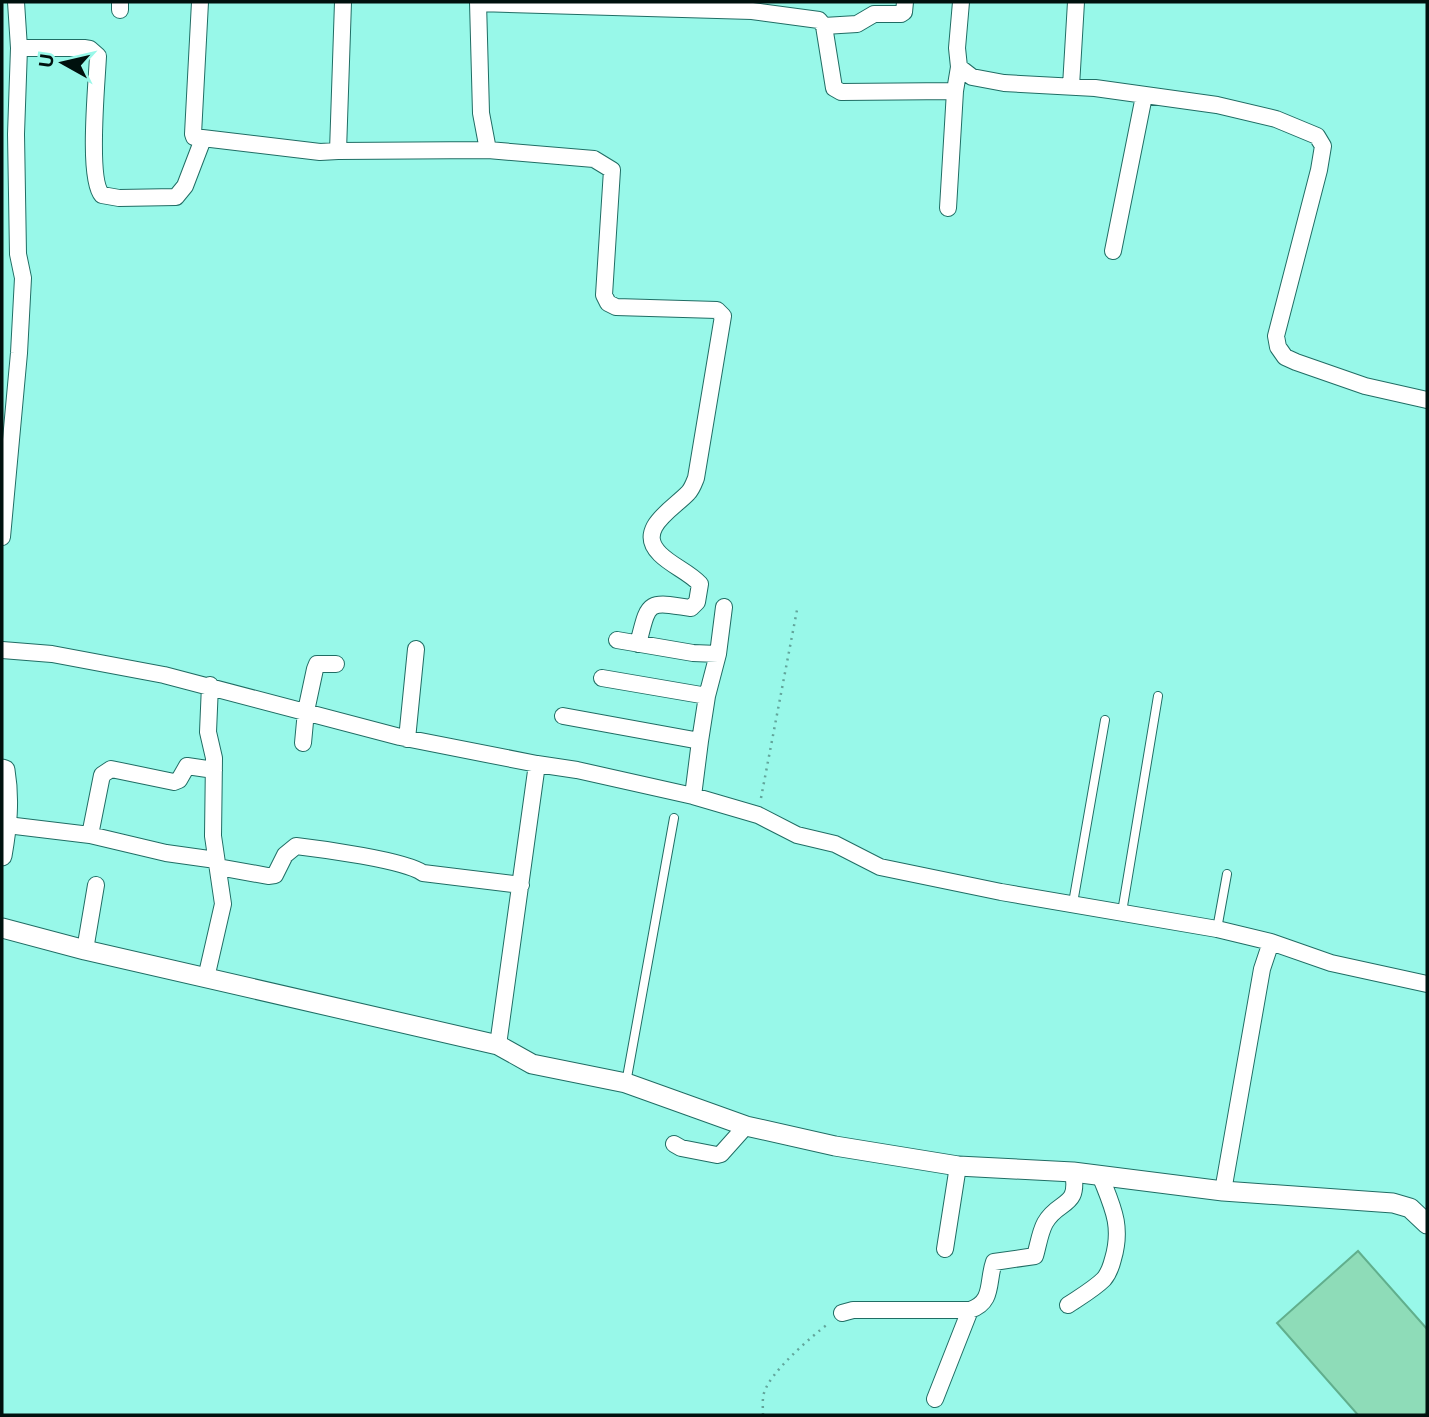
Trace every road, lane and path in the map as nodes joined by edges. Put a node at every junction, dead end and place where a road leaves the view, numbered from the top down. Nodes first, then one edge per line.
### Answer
1 (16, 2) edge
2 (200, 2) edge
3 (343, 2) edge
4 (478, 2) edge
5 (905, 2) edge
6 (961, 2) edge
7 (1076, 2) edge
8 (824, 26) junction
9 (19, 48) junction
10 (959, 67) junction
11 (1071, 86) junction
12 (955, 91) junction
13 (1144, 96) junction
14 (203, 139) junction
15 (488, 150) junction
16 (338, 151) junction
17 (948, 208) dead end
18 (1113, 251) dead end
19 (2, 353) edge
20 (19, 354) junction
21 (1427, 400) edge
22 (5, 454) edge
23 (3, 503) edge
24 (2, 537) edge
25 (724, 607) dead end
26 (797, 610) dead end
27 (617, 640) dead end
28 (638, 644) junction
29 (416, 649) dead end
30 (2, 650) edge
31 (718, 654) junction
32 (336, 664) dead end
33 (602, 678) dead end
34 (210, 685) junction
35 (707, 696) junction
36 (1158, 696) dead end
37 (306, 711) junction
38 (563, 716) dead end
39 (1105, 720) dead end
40 (407, 738) junction
41 (700, 741) junction
42 (303, 743) dead end
43 (537, 764) junction
44 (2, 769) edge
45 (214, 770) junction
46 (693, 796) junction
47 (758, 815) junction
48 (674, 818) dead end
49 (7, 825) junction
50 (90, 835) junction
51 (2, 852) edge
52 (217, 864) junction
53 (1227, 874) dead end
54 (96, 885) dead end
55 (521, 886) junction
56 (1073, 904) junction
57 (1122, 912) junction
58 (2, 928) edge
59 (1217, 929) junction
60 (1271, 942) junction
61 (85, 950) junction
62 (206, 978) junction
63 (1427, 984) edge
64 (498, 1045) junction
65 (626, 1083) junction
66 (746, 1126) junction
67 (674, 1144) dead end
68 (958, 1166) junction
69 (1073, 1172) junction
70 (1100, 1175) junction
71 (1223, 1191) junction
72 (1427, 1224) edge
73 (945, 1250) dead end
74 (1068, 1305) dead end
75 (970, 1310) junction
76 (842, 1313) joint
77 (935, 1399) dead end
78 (763, 1415) edge

1 - 9 street
2 - 14 street
3 - 16 street
4 - 8 street
4 - 15 street
5 - 8 street
6 - 10 street
7 - 11 street
8 - 12 street
9 - 14 street
9 - 20 street
10 - 11 street
10 - 12 street
11 - 13 street
12 - 17 street
13 - 18 street
13 - 21 street
14 - 16 street
15 - 16 street
15 - 28 street
19 - 20 street
20 - 22 street
22 - 23 street
23 - 24 street
25 - 31 street
26 - 47 path
27 - 28 street
28 - 31 street
29 - 40 street
30 - 34 street
31 - 35 street
32 - 37 street
33 - 35 street
34 - 37 street
34 - 45 street
35 - 41 street
36 - 57 lane
37 - 40 street
37 - 42 street
38 - 41 street
39 - 56 lane
40 - 43 street
41 - 46 street
43 - 46 street
43 - 55 street
44 - 49 street
45 - 50 street
45 - 52 street
46 - 47 street
47 - 56 street
48 - 65 lane
49 - 50 street
49 - 51 street
50 - 52 street
52 - 55 street
52 - 62 street
53 - 59 lane
54 - 61 street
55 - 64 street
56 - 57 street
57 - 59 street
58 - 61 street
59 - 60 street
60 - 63 street
60 - 71 street
61 - 62 street
62 - 64 street
64 - 65 street
65 - 66 street
66 - 67 street
66 - 68 street
68 - 69 street
68 - 73 street
69 - 70 street
69 - 75 street
70 - 71 street
70 - 74 street
71 - 72 street
75 - 76 street
75 - 77 street
76 - 78 path

